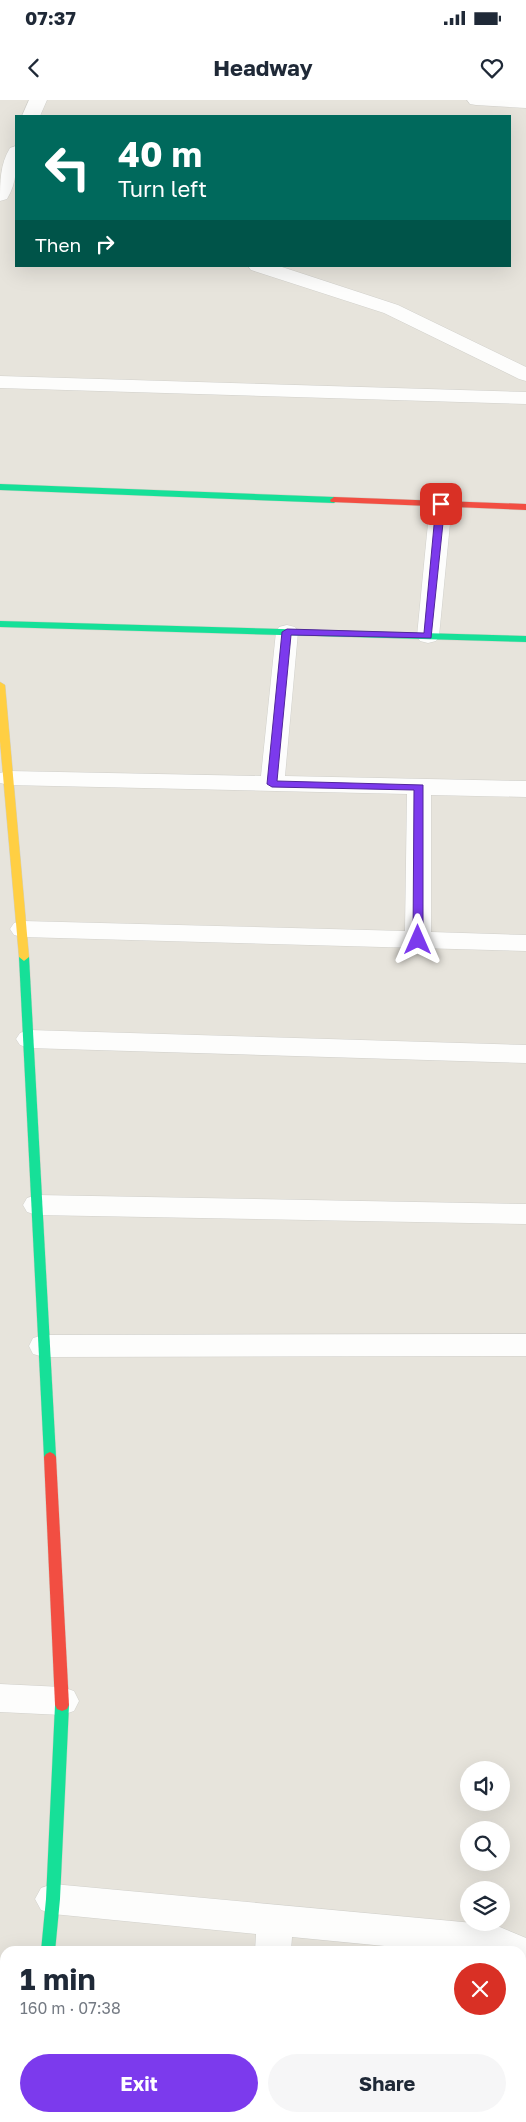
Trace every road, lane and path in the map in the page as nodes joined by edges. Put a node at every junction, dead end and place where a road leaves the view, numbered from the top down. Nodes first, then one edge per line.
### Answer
1 (38, 100) edge
2 (476, 100) edge
3 (502, 101) edge
4 (526, 103) edge
5 (32, 115) edge
6 (15, 156) edge
7 (7, 188) edge
8 (261, 267) edge
9 (526, 375) edge
10 (0, 382) edge
11 (526, 398) edge
12 (0, 488) edge
13 (441, 504) junction
14 (526, 506) edge
15 (0, 624) edge
16 (287, 632) junction
17 (428, 636) junction
18 (526, 639) edge
19 (0, 685) edge
20 (5, 766) edge
21 (272, 784) junction
22 (419, 787) junction
23 (526, 789) edge
24 (23, 929) junction
25 (418, 940) junction
26 (526, 943) edge
27 (29, 1039) junction
28 (526, 1054) edge
29 (37, 1206) junction
30 (526, 1214) edge
31 (526, 1345) edge
32 (44, 1346) junction
33 (0, 1698) edge
34 (62, 1701) junction
35 (53, 1899) junction
36 (274, 1936) edge
37 (48, 1946) edge
38 (506, 1946) edge

1 - 5 street
2 - 3 street
3 - 4 street
6 - 7 street
8 - 9 street
10 - 11 street
12 - 13 street
13 - 14 street
13 - 17 street
15 - 16 street
16 - 17 street
16 - 21 street
17 - 18 street
19 - 20 street
20 - 21 street
20 - 24 street
21 - 22 street
22 - 23 street
22 - 25 street
24 - 25 street
24 - 27 street
25 - 26 street
27 - 28 street
27 - 29 street
29 - 30 street
29 - 32 street
31 - 32 street
32 - 34 street
33 - 34 street
34 - 35 street
35 - 36 street
35 - 37 street
36 - 38 street

